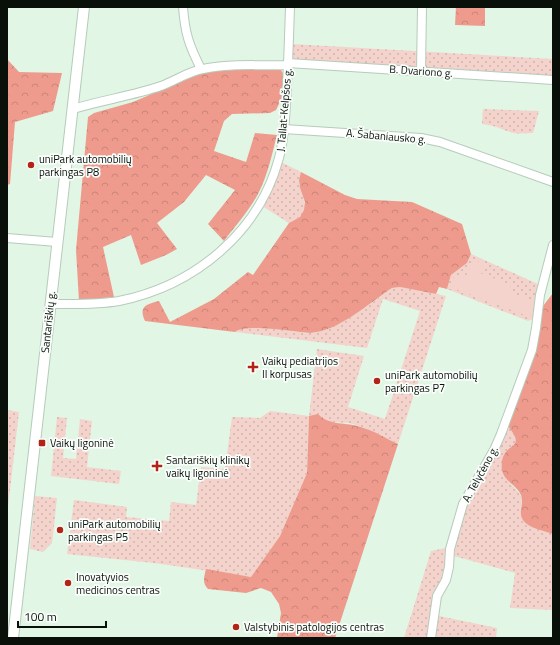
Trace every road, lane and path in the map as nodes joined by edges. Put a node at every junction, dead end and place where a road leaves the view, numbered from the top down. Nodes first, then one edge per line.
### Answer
1 (84, 7) edge
2 (183, 7) edge
3 (290, 7) edge
4 (422, 7) edge
5 (288, 64) junction
6 (202, 69) junction
7 (421, 72) junction
8 (553, 80) edge
9 (73, 109) junction
10 (284, 129) junction
11 (553, 182) edge
12 (7, 238) edge
13 (57, 242) junction
14 (553, 246) edge
15 (50, 304) junction
16 (13, 638) edge
17 (430, 638) edge

1 - 9 main road, Santariškių g.
2 - 6 street
3 - 5 street, J. Tallat-Kelpšos g.
4 - 7 street
5 - 6 street, B. Dvariono g.
5 - 7 street, B. Dvariono g.
5 - 10 street, J. Tallat-Kelpšos g.
6 - 9 street, B. Dvariono g.
7 - 8 street, B. Dvariono g.
9 - 13 main road, Santariškių g.
10 - 11 street, A. Šabaniausko g.
10 - 15 street, J. Tallat-Kelpšos g.
12 - 13 street
13 - 15 main road, Santariškių g.
14 - 17 street, A. Telyčėno g.
15 - 16 main road, Santariškių g.

